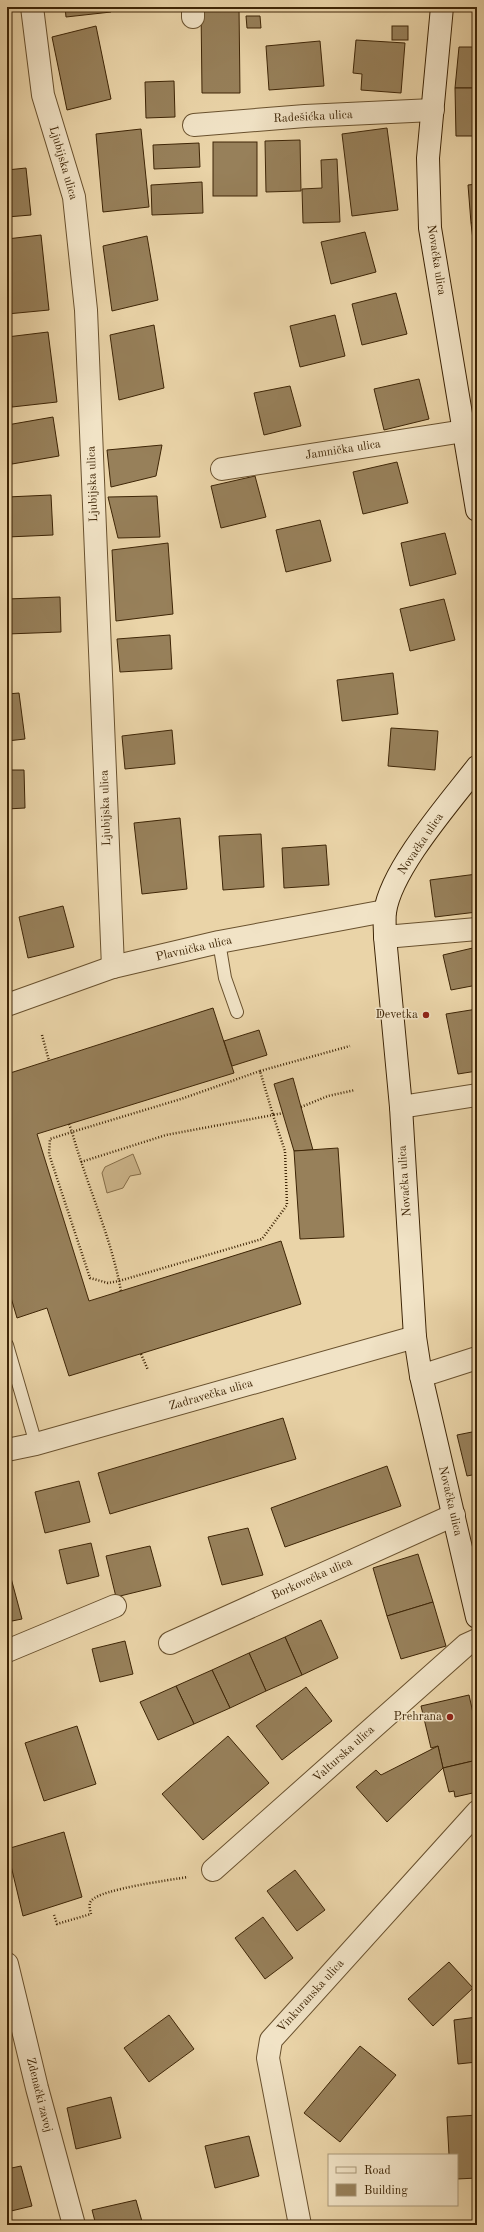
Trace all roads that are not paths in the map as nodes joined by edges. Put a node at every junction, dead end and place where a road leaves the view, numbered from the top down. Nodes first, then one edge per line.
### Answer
1 (32, 7) edge
2 (442, 7) edge
3 (433, 110) junction
4 (194, 126) dead end
5 (464, 431) junction
6 (222, 469) dead end
7 (477, 510) edge
8 (477, 767) edge
9 (385, 911) junction
10 (477, 929) edge
11 (385, 937) junction
12 (219, 942) junction
13 (113, 967) junction
14 (7, 1005) edge
15 (237, 1012) dead end
16 (477, 1095) edge
17 (401, 1107) junction
18 (415, 1337) junction
19 (7, 1345) edge
20 (477, 1358) edge
21 (421, 1376) junction
22 (36, 1444) junction
23 (7, 1450) edge
24 (454, 1514) junction
25 (115, 1606) dead end
26 (477, 1617) edge
27 (477, 1640) edge
28 (170, 1643) dead end
29 (7, 1651) edge
30 (477, 1812) edge
31 (213, 1870) road end
32 (7, 1964) edge
33 (74, 2225) edge
34 (300, 2225) edge

1 - 13 street, Ljubijska ulica
2 - 3 street, Novačka ulica
3 - 4 street, Radešićka ulica
3 - 5 street, Novačka ulica
5 - 6 street, Jamnička ulica
5 - 7 street, Novačka ulica
8 - 9 street, Novačka ulica
9 - 11 street, Novačka ulica
9 - 12 street, Plavnička ulica
10 - 11 street
11 - 17 street, Novačka ulica
12 - 13 street, Plavnička ulica
12 - 15 lane
13 - 14 street, Plavnička ulica
16 - 17 street
17 - 18 street, Novačka ulica
18 - 21 street, Novačka ulica
18 - 22 street, Zadravečka ulica
19 - 22 lane
20 - 21 street
21 - 24 street, Novačka ulica
22 - 23 street, Zadravečka ulica
24 - 26 street, Novačka ulica
24 - 28 street, Borkovečka ulica
25 - 29 street
27 - 31 street, Valturska ulica
30 - 34 street, Vinkuranska ulica
32 - 33 street, Zdenački zavoj

